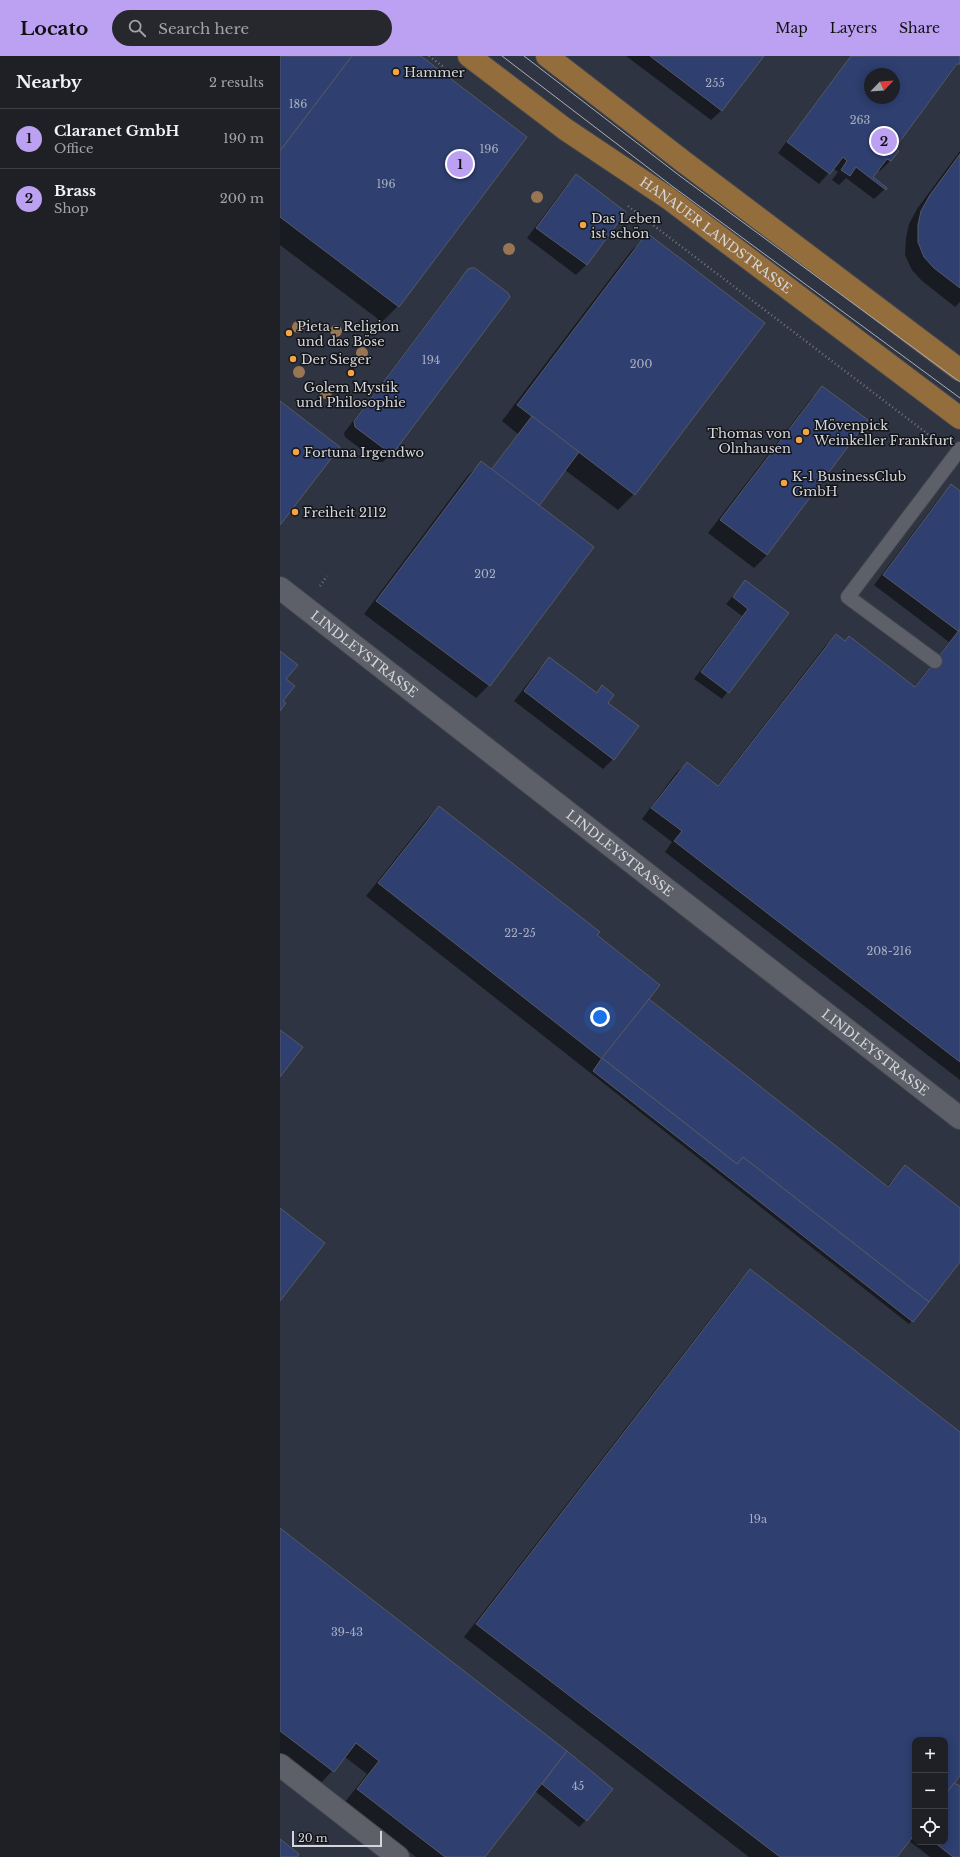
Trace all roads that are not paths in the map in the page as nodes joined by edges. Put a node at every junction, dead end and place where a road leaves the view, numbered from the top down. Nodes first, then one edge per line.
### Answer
1 (469, 56) edge
2 (547, 56) edge
3 (960, 370) edge
4 (960, 418) edge
5 (958, 452) edge
6 (280, 588) edge
7 (935, 661) dead end
8 (960, 1118) edge
9 (280, 1765) edge
10 (398, 1857) edge

1 - 4 main road, HANAUER LANDSTRASSE
2 - 3 main road
5 - 7 lane
6 - 8 street, LINDLEYSTRASSE
9 - 10 street

